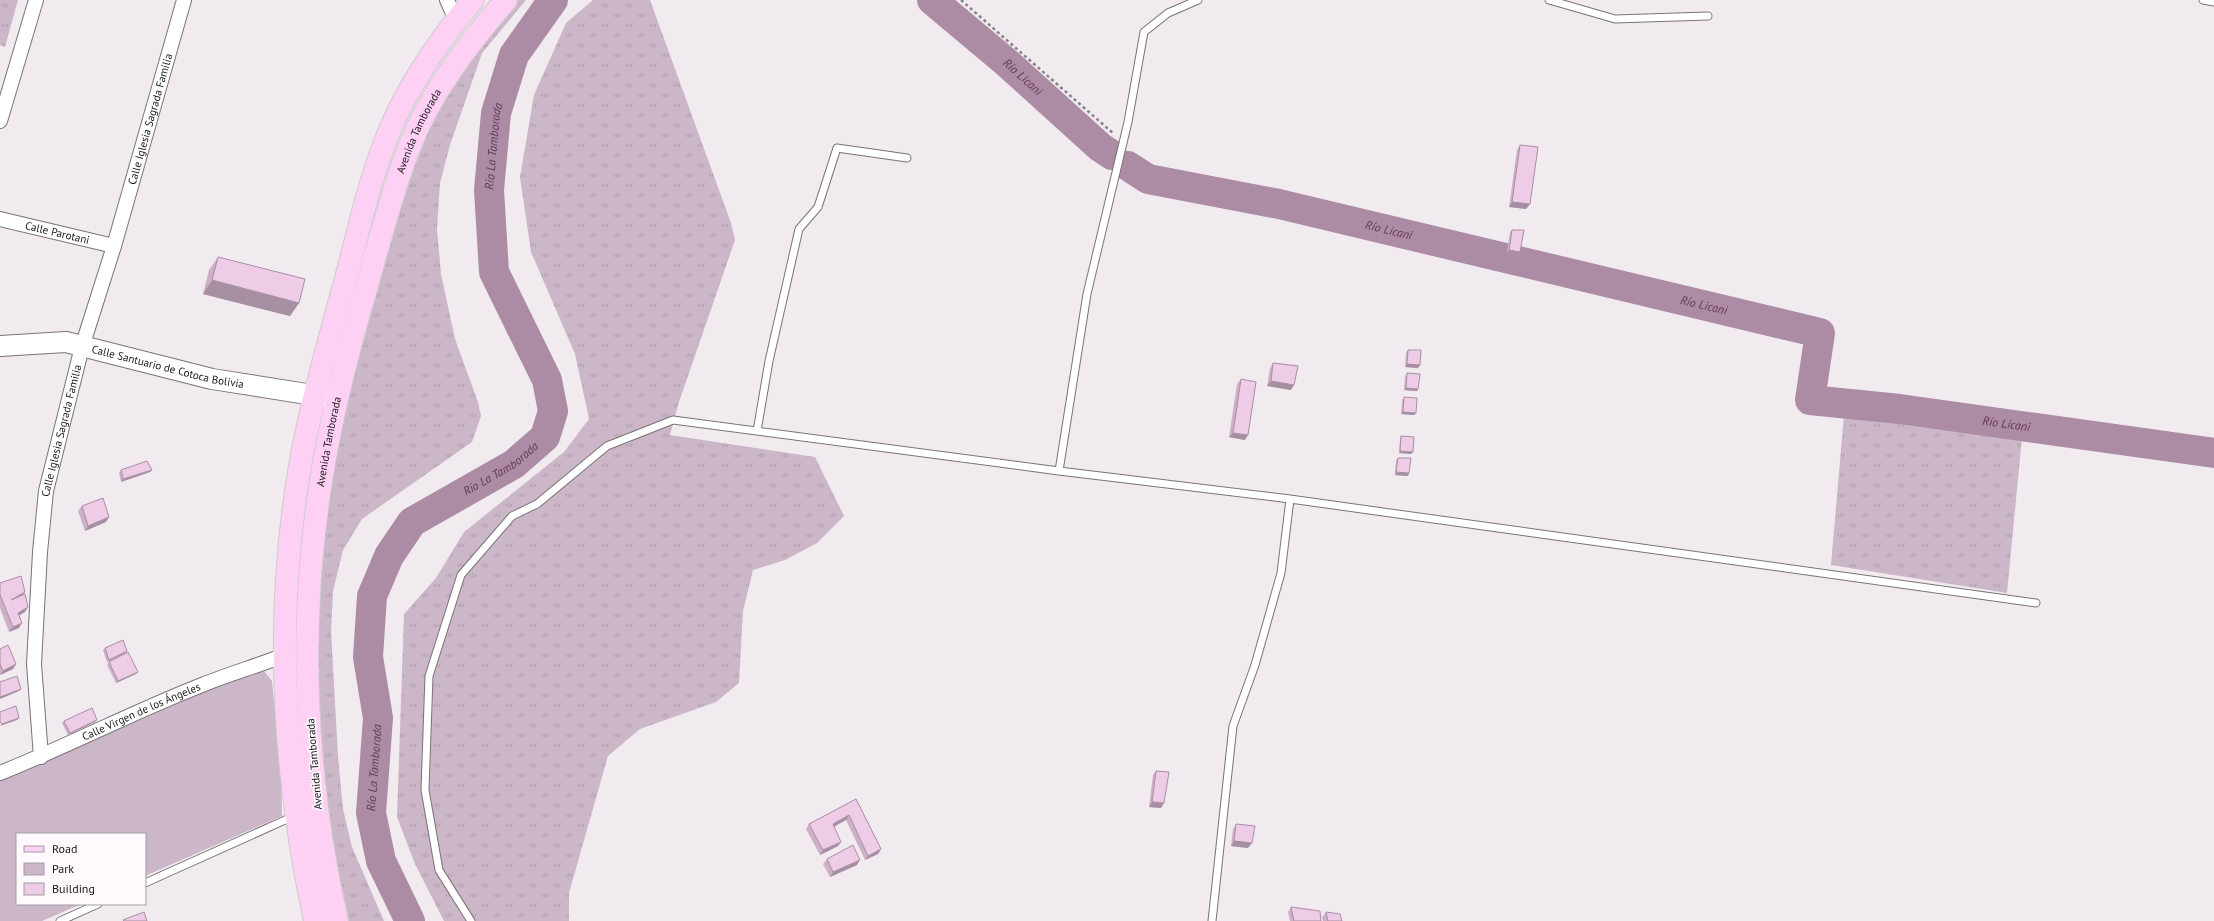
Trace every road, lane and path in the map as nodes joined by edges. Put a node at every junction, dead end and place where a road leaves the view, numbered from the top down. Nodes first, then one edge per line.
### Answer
1 (36, 0) edge
2 (184, 0) edge
3 (447, 0) edge
4 (473, 0) edge
5 (506, 0) edge
6 (961, 0) edge
7 (1198, 0) edge
8 (1550, 0) edge
9 (2203, 0) edge
10 (2214, 2) edge
11 (1708, 16) dead end
12 (456, 20) junction
13 (0, 121) edge
14 (1123, 142) junction
15 (907, 158) dead end
16 (0, 219) edge
17 (114, 246) junction
18 (0, 346) edge
19 (82, 347) junction
20 (315, 396) junction
21 (336, 399) junction
22 (757, 431) junction
23 (1059, 471) junction
24 (1290, 499) junction
25 (2036, 604) dead end
26 (285, 654) junction
27 (41, 757) junction
28 (0, 773) edge
29 (296, 815) junction
30 (146, 883) edge
31 (96, 905) edge
32 (60, 921) edge
33 (315, 921) edge
34 (337, 921) edge
35 (471, 921) edge
36 (1212, 921) edge

1 - 13 street
2 - 17 street, Calle Iglesia Sagrada Familia
3 - 12 street
4 - 12 main road, Avenida Tamborada
5 - 21 main road, Avenida Tamborada
6 - 14 path
7 - 14 lane
8 - 11 lane
9 - 10 lane
12 - 20 main road, Avenida Tamborada
14 - 23 lane
15 - 22 lane
16 - 17 street, Calle Parotani
17 - 19 street, Calle Iglesia Sagrada Familia
18 - 19 street, Calle Santuario de Cotoca Bolivia
19 - 20 street, Calle Santuario de Cotoca Bolivia
19 - 27 street, Calle Iglesia Sagrada Familia
20 - 21 street, Calle Santuario de Cotoca Bolivia
20 - 26 main road, Avenida Tamborada
21 - 34 main road, Avenida Tamborada
22 - 23 lane
22 - 35 lane
23 - 24 lane
24 - 25 lane
24 - 36 lane
26 - 27 street, Calle Virgen de los Ángeles
26 - 29 main road, Avenida Tamborada
27 - 28 street, Calle Virgen de los Ángeles
29 - 30 lane
29 - 33 main road, Avenida Tamborada
31 - 32 lane

